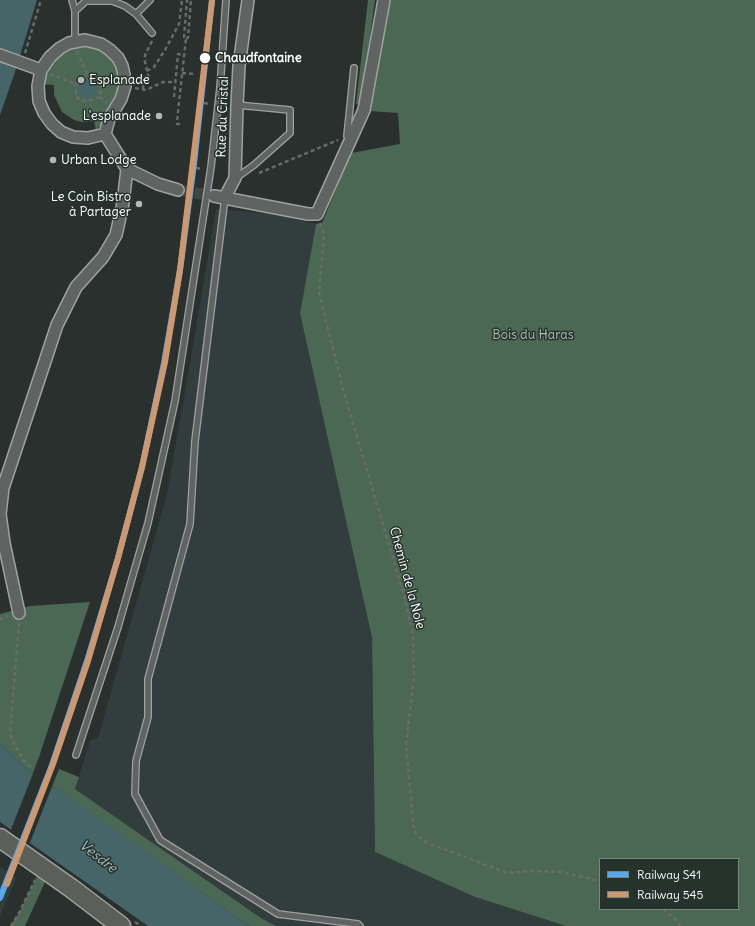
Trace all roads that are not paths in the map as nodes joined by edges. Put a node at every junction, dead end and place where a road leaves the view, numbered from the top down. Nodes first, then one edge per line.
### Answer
1 (72, 0) edge
2 (150, 0) edge
3 (226, 0) edge
4 (248, 0) edge
5 (384, 0) edge
6 (75, 11) junction
7 (136, 14) junction
8 (152, 33) road end
9 (76, 41) junction
10 (0, 55) edge
11 (354, 68) dead end
12 (41, 70) junction
13 (237, 105) junction
14 (105, 134) junction
15 (349, 138) junction
16 (127, 169) junction
17 (235, 178) junction
18 (178, 190) tunnel mouth
19 (214, 196) tunnel mouth
20 (225, 197) junction
21 (19, 613) road end
22 (76, 755) dead end
23 (0, 838) edge
24 (121, 926) edge
25 (360, 926) edge

1 - 6 lane
2 - 7 lane
3 - 22 lane
4 - 13 street, Rue du Cristal
5 - 15 street
6 - 7 lane
6 - 9 lane
7 - 8 lane
9 - 12 street
9 - 14 street
10 - 12 street
11 - 15 lane
12 - 14 street
13 - 17 street, Rue du Cristal
13 - 17 lane
14 - 16 street
15 - 20 street
16 - 18 street
16 - 21 street
17 - 20 street, Rue du Cristal
19 - 20 street
20 - 25 lane
23 - 24 main road

